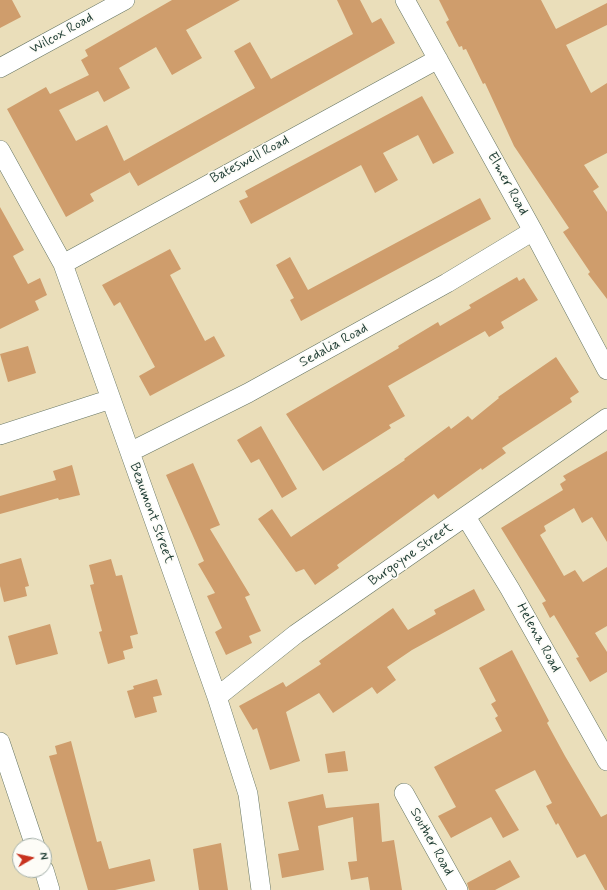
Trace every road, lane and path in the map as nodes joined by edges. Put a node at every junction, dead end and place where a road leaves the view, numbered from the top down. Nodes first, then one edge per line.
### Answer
1 (125, 0) edge
2 (405, 0) edge
3 (438, 59) junction
4 (0, 68) edge
5 (0, 150) edge
6 (533, 231) junction
7 (62, 264) junction
8 (601, 342) edge
9 (607, 370) edge
10 (110, 398) junction
11 (607, 418) edge
12 (0, 435) edge
13 (130, 452) junction
14 (466, 517) junction
15 (218, 697) junction
16 (0, 742) edge
17 (607, 761) edge
18 (404, 793) dead end
19 (32, 838) edge
20 (46, 878) edge
21 (50, 890) edge
22 (261, 890) edge
23 (458, 890) edge

1 - 4 street, Wilcox Road
2 - 3 street, Elmer Road
3 - 6 street, Elmer Road
3 - 7 street, Bateswell Road
5 - 7 street, Beaumont Street
6 - 8 street, Elmer Road
6 - 13 street, Sedalia Road
7 - 10 street, Beaumont Street
8 - 9 street, Elmer Road
10 - 12 street
10 - 13 street, Beaumont Street
11 - 14 street, Burgoyne Street
13 - 15 street, Beaumont Street
14 - 15 street, Burgoyne Street
14 - 17 street, Helena Road
15 - 22 street, Beaumont Street
16 - 19 street
18 - 23 street, Souther Road
20 - 21 street

